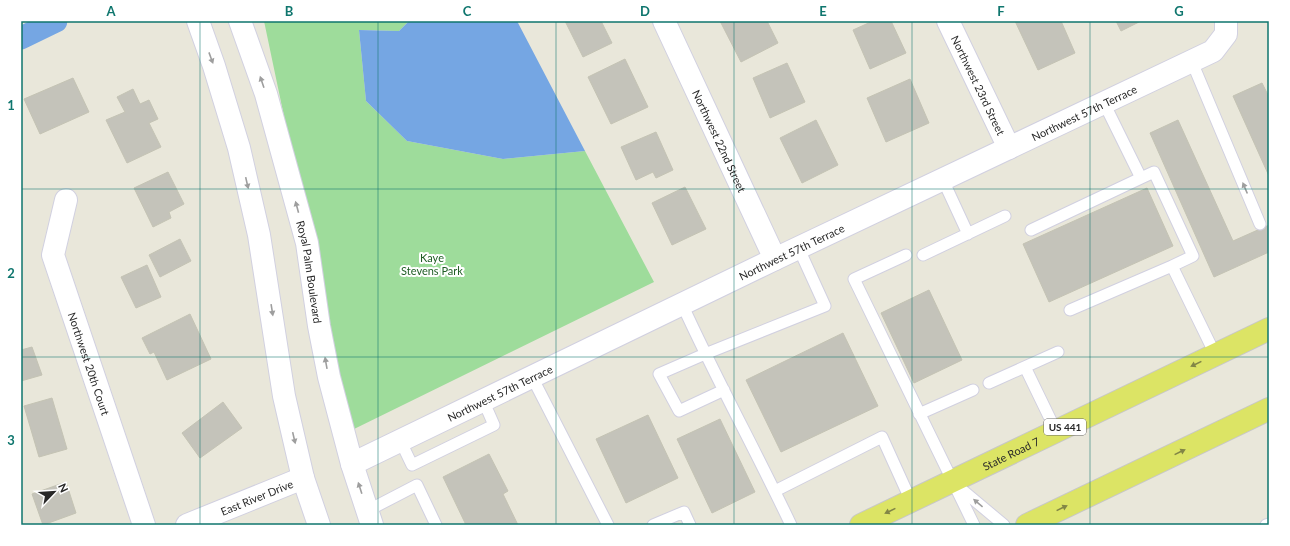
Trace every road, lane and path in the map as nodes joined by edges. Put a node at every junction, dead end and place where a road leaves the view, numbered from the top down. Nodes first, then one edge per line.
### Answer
1 (198, 21) edge
2 (240, 21) edge
3 (664, 21) edge
4 (948, 21) edge
5 (1226, 27) edge
6 (1192, 62) junction
7 (1104, 103) junction
8 (1009, 148) junction
9 (1141, 178) junction
10 (943, 180) junction
11 (66, 200) dead end
12 (1005, 216) dead end
13 (1260, 224) dead end
14 (1031, 230) dead end
15 (968, 234) junction
16 (798, 249) junction
17 (906, 255) dead end
18 (923, 255) dead end
19 (776, 259) junction
20 (1172, 266) junction
21 (682, 304) junction
22 (1070, 310) dead end
23 (1269, 328) edge
24 (1058, 352) dead end
25 (704, 354) junction
26 (1215, 354) junction
27 (1025, 367) junction
28 (532, 377) junction
29 (989, 383) dead end
30 (724, 390) junction
31 (974, 390) dead end
32 (1269, 410) edge
33 (919, 414) junction
34 (1056, 431) junction
35 (352, 464) junction
36 (303, 478) junction
37 (952, 481) junction
38 (775, 491) junction
39 (911, 501) junction
40 (370, 518) edge
41 (317, 524) edge
42 (144, 525) edge
43 (187, 525) edge
44 (436, 525) edge
45 (608, 525) edge
46 (653, 525) edge
47 (690, 525) edge
48 (791, 525) edge
49 (860, 525) edge
50 (974, 525) edge
51 (1004, 525) edge
52 (1027, 525) edge

1 -> 36 street
35 -> 2 street, Royal Palm Boulevard
3 - 19 street, Northwest 22nd Street
4 - 8 street, Northwest 23rd Street
5 - 6 street, Northwest 57th Terrace
6 - 7 street, Northwest 57th Terrace
13 -> 6 lane
7 - 8 street, Northwest 57th Terrace
7 - 9 lane
8 - 10 street, Northwest 57th Terrace
9 - 14 lane
9 - 20 lane
10 - 15 lane
10 - 16 street, Northwest 57th Terrace
11 - 42 street, Northwest 20th Court
12 - 15 lane
15 - 18 lane
16 - 19 street, Northwest 57th Terrace
16 - 25 lane
17 - 33 lane
19 - 21 street, Northwest 57th Terrace
20 - 22 lane
20 - 26 lane
21 - 25 lane
21 - 28 street, Northwest 57th Terrace
23 - 26 main road, State Road 7 / US 441
24 - 27 lane
25 - 30 lane
25 - 30 lane
26 -> 34 main road, State Road 7 / US 441
27 - 29 lane
27 - 34 lane
28 - 35 street, Northwest 57th Terrace
28 - 45 lane
30 - 38 lane
31 - 33 lane
52 -> 32 main road
33 - 37 lane
34 - 37 main road, State Road 7 / US 441
40 -> 35 street, Royal Palm Boulevard
36 - 41 street
36 - 43 street, East River Drive
37 - 39 main road, State Road 7 / US 441
37 - 50 lane
51 -> 37 lane
38 - 39 lane
38 - 48 lane
39 -> 49 main road, State Road 7 / US 441
40 - 44 lane
46 - 47 lane

